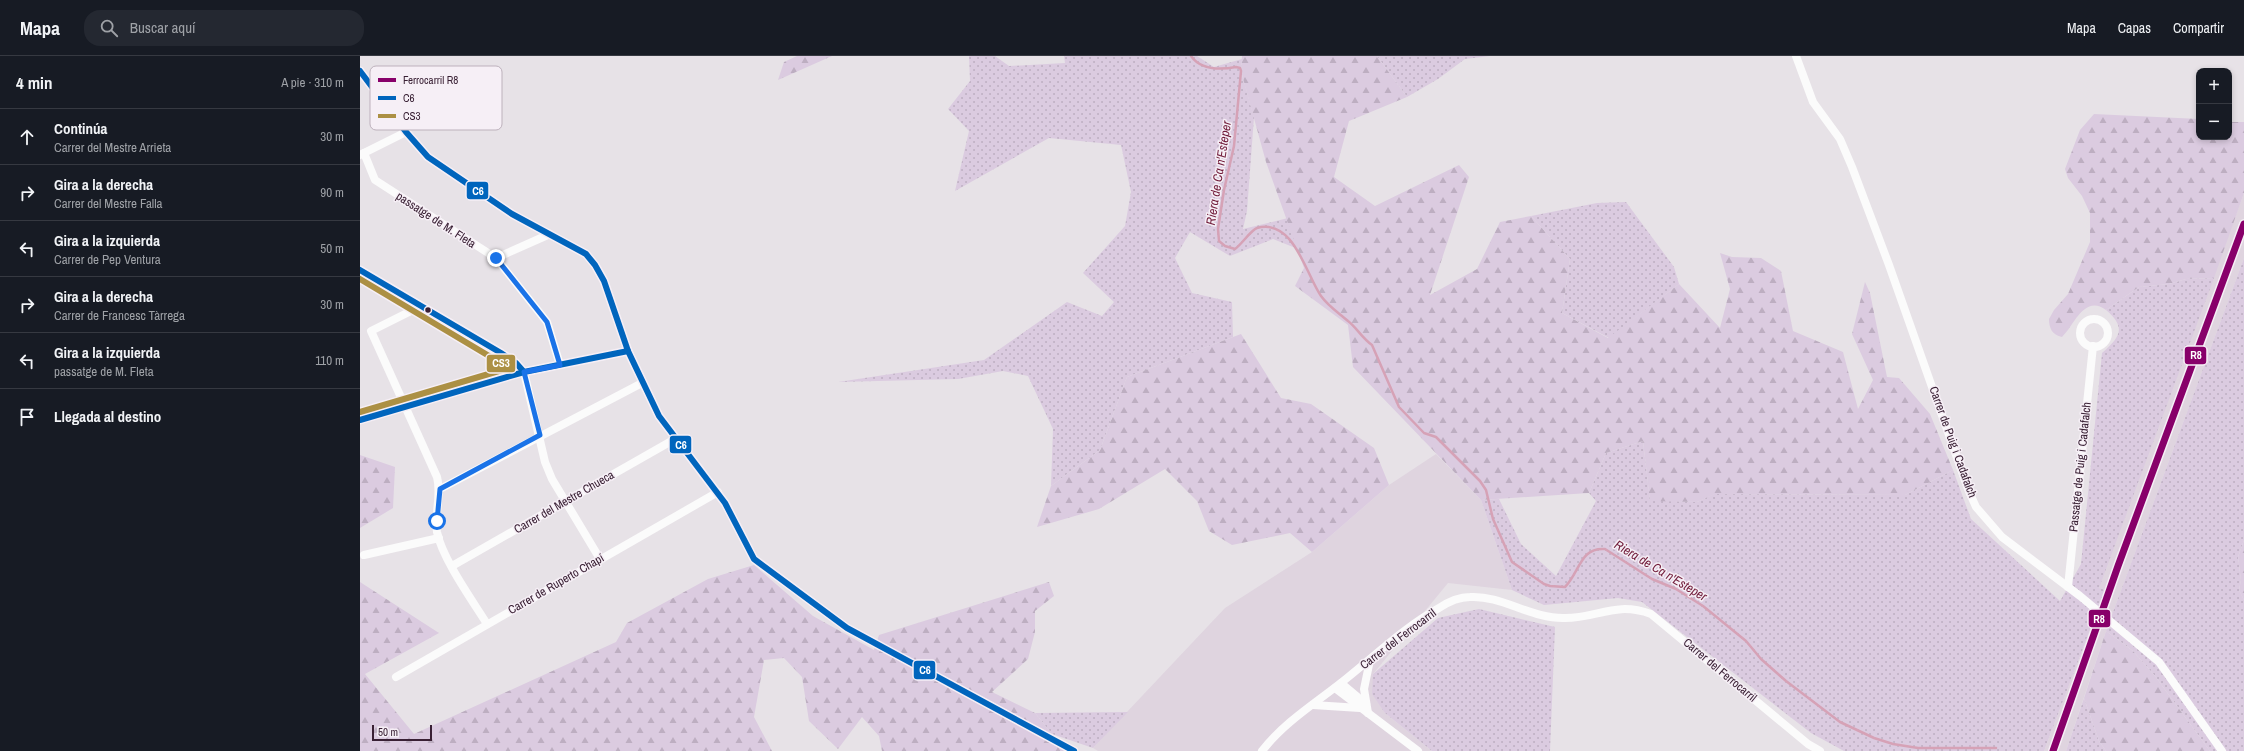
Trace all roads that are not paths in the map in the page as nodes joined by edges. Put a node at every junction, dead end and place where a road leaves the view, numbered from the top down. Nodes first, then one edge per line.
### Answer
1 (1796, 56) edge
2 (360, 71) edge
3 (370, 84) edge
4 (406, 132) joint
5 (362, 154) edge
6 (550, 234) junction
7 (496, 258) junction
8 (360, 270) edge
9 (421, 306) junction
10 (2093, 346) dead end
11 (628, 351) junction
12 (560, 365) junction
13 (524, 372) junction
14 (642, 383) junction
15 (405, 407) junction
16 (360, 420) edge
17 (540, 435) junction
18 (675, 439) junction
19 (440, 489) junction
20 (718, 492) junction
21 (564, 501) junction
22 (439, 538) junction
23 (364, 555) dead end
24 (600, 559) junction
25 (452, 566) junction
26 (2068, 587) junction
27 (487, 624) junction
28 (1370, 660) junction
29 (396, 677) dead end
30 (1338, 686) junction
31 (1313, 705) junction
32 (1366, 709) junction
33 (1074, 751) edge
34 (1262, 751) edge
35 (1418, 751) edge
36 (1820, 751) edge
37 (2222, 751) edge

1 - 26 street, Carrer de Puig i Cadafalch
2 - 3 street
4 - 5 street
4 - 6 street
5 - 7 street, passatge de M. Fleta
6 - 7 street
6 - 11 street
7 - 12 street, passatge de M. Fleta
8 - 9 street
9 - 13 street
9 - 15 street
10 - 26 street, Passatge de Puig i Cadafalch
11 - 12 street
11 - 14 street
12 - 13 street
13 - 15 street
13 - 17 street
14 - 17 street
14 - 18 street
15 - 16 street
15 - 19 street
17 - 19 street
17 - 21 street
18 - 20 street
18 - 21 street, Carrer del Mestre Chueca
19 - 22 street
20 - 24 street, Carrer de Ruperto Chapí
20 - 33 street
21 - 24 street
21 - 25 street, Carrer del Mestre Chueca
22 - 23 street
22 - 25 street
24 - 27 street, Carrer de Ruperto Chapí
25 - 27 street
26 - 37 street, Carrer de Puig i Cadafalch
27 - 29 street, Carrer de Ruperto Chapí
28 - 30 street, Carrer del Ferrocarril
28 - 32 street
28 - 36 street, Carrer del Ferrocarril
30 - 31 street, Carrer del Ferrocarril
30 - 32 street
31 - 32 street
31 - 34 street, Carrer del Ferrocarril
32 - 35 street

